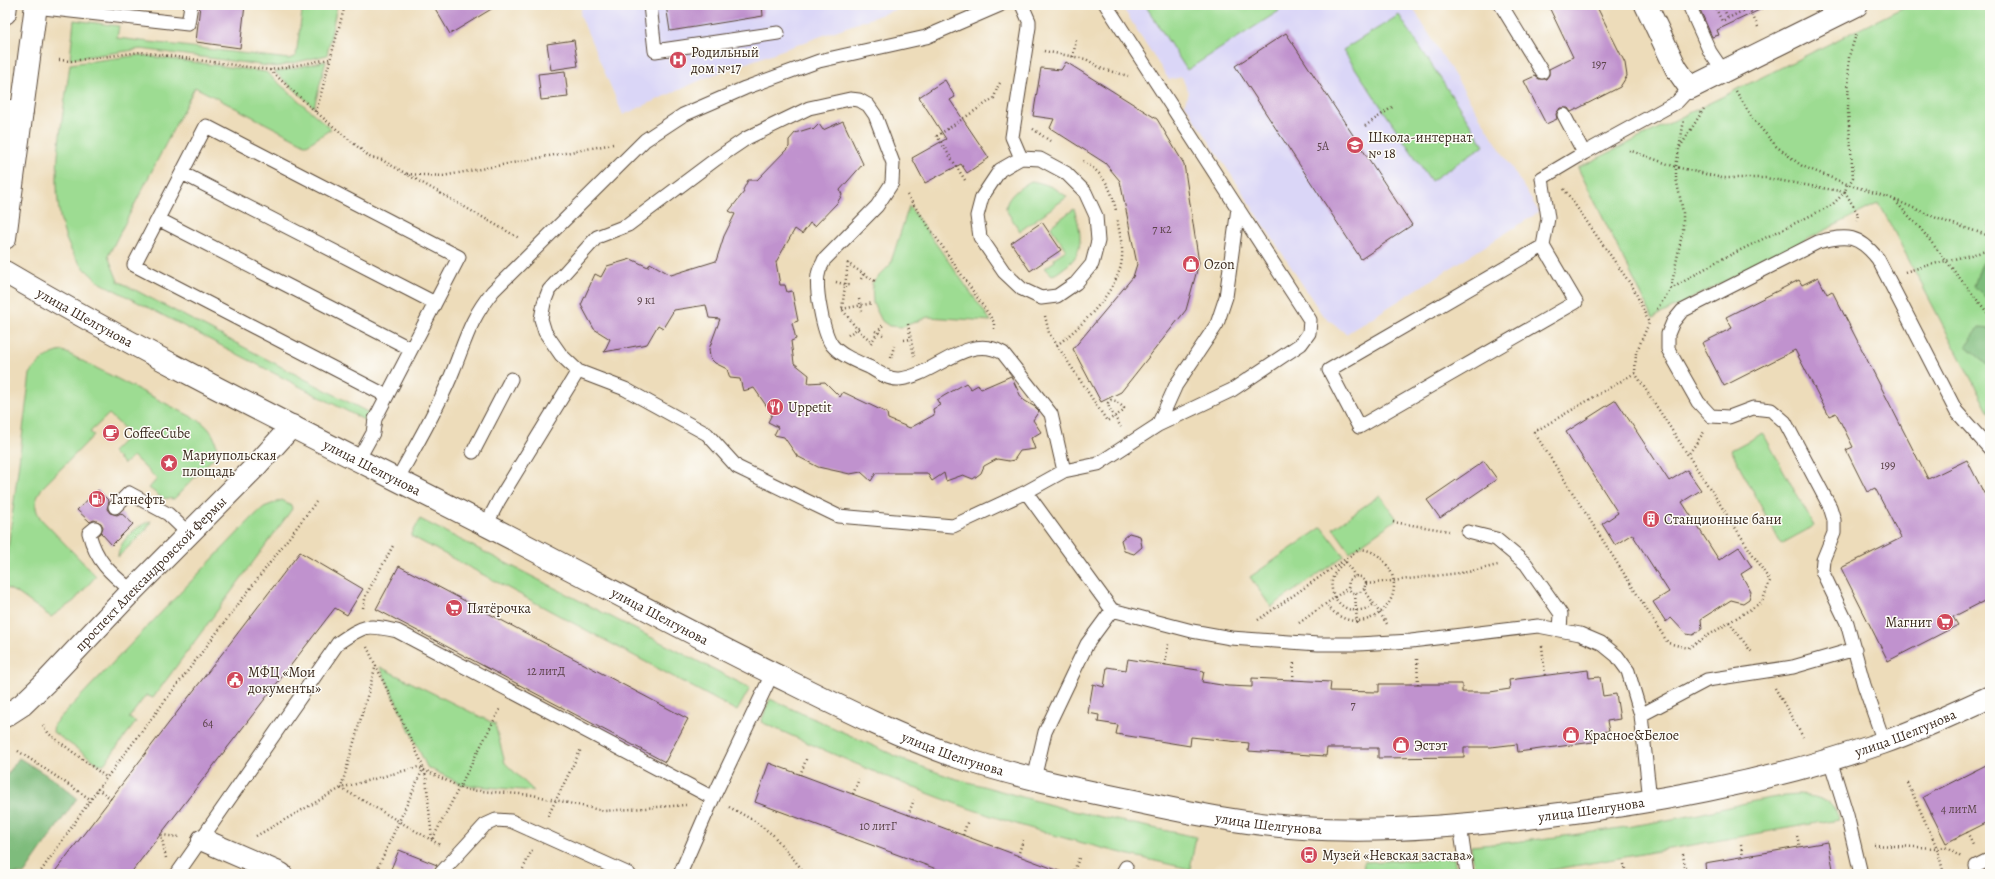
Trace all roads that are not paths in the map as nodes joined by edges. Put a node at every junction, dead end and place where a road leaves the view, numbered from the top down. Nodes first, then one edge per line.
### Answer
1 (6, 5) edge
2 (192, 5) edge
3 (650, 5) edge
4 (1000, 5) edge
5 (1022, 5) edge
6 (1106, 5) edge
7 (1501, 5) edge
8 (1646, 5) edge
9 (1689, 5) edge
10 (36, 6) edge
11 (1853, 6) edge
12 (5, 14) edge
13 (778, 33) dead end
14 (1542, 72) dead end
15 (1729, 80) junction
16 (1684, 95) junction
17 (13, 111) edge
18 (1564, 115) dead end
19 (1584, 153) junction
20 (1020, 158) junction
21 (182, 173) junction
22 (1238, 208) junction
23 (158, 219) junction
24 (5, 238) edge
25 (1543, 246) junction
26 (5, 272) edge
27 (435, 303) junction
28 (411, 349) junction
29 (578, 371) junction
30 (511, 379) dead end
31 (387, 396) junction
32 (1158, 425) junction
33 (292, 426) junction
34 (1990, 448) edge
35 (473, 452) dead end
36 (358, 460) junction
37 (1064, 471) junction
38 (398, 480) junction
39 (1026, 492) junction
40 (115, 507) dead end
41 (486, 525) junction
42 (95, 528) dead end
43 (1468, 532) road end
44 (189, 534) junction
45 (132, 591) junction
46 (1112, 610) junction
47 (1560, 630) junction
48 (1855, 649) junction
49 (772, 674) junction
50 (1990, 697) edge
51 (1641, 715) junction
52 (5, 716) edge
53 (1884, 742) junction
54 (1830, 760) junction
55 (1034, 779) junction
56 (713, 798) junction
57 (1650, 801) junction
58 (1460, 825) junction
59 (202, 840) junction
60 (1990, 859) edge
61 (1976, 866) road end
62 (177, 874) edge
63 (281, 874) edge
64 (440, 874) edge
65 (629, 874) edge
66 (680, 874) edge
67 (1467, 874) edge
68 (1861, 874) edge

1 - 12 street
2 - 10 lane
3 - 13 lane
4 - 38 lane
5 - 20 lane
6 - 22 lane
7 - 14 lane
8 - 16 street
9 - 15 lane
10 - 17 street
11 - 15 street
15 - 16 street
16 - 19 lane
17 - 24 street
18 - 19 lane
19 - 25 lane
20 - 20 lane
21 - 23 lane
21 - 27 lane
21 - 27 lane
22 - 32 lane
22 - 32 lane
23 - 28 lane
23 - 31 lane
25 - 25 lane
26 - 33 street, улица Шелгунова
27 - 28 lane
28 - 31 lane
29 - 37 lane
29 - 39 lane
29 - 41 lane
30 - 35 lane
31 - 36 lane
32 - 37 lane
33 - 36 street, улица Шелгунова
33 - 44 street, проспект Александровской Фермы
34 - 48 lane
36 - 38 street, улица Шелгунова
37 - 39 lane
38 - 41 street, улица Шелгунова
39 - 46 lane
40 - 44 lane
41 - 49 street, улица Шелгунова
42 - 45 lane
43 - 47 lane
44 - 45 street, проспект Александровской Фермы
45 - 52 street, проспект Александровской Фермы
46 - 47 lane
46 - 55 lane
47 - 51 lane
48 - 51 lane
48 - 53 lane
49 - 55 street, улица Шелгунова
49 - 56 lane
50 - 53 street, улица Шелгунова
51 - 57 lane
53 - 54 street, улица Шелгунова
54 - 57 street, улица Шелгунова
54 - 68 lane
55 - 58 street, улица Шелгунова
56 - 59 lane
56 - 66 lane
57 - 58 street, улица Шелгунова
58 - 67 lane
59 - 62 lane
59 - 63 street
60 - 61 lane
64 - 65 lane

